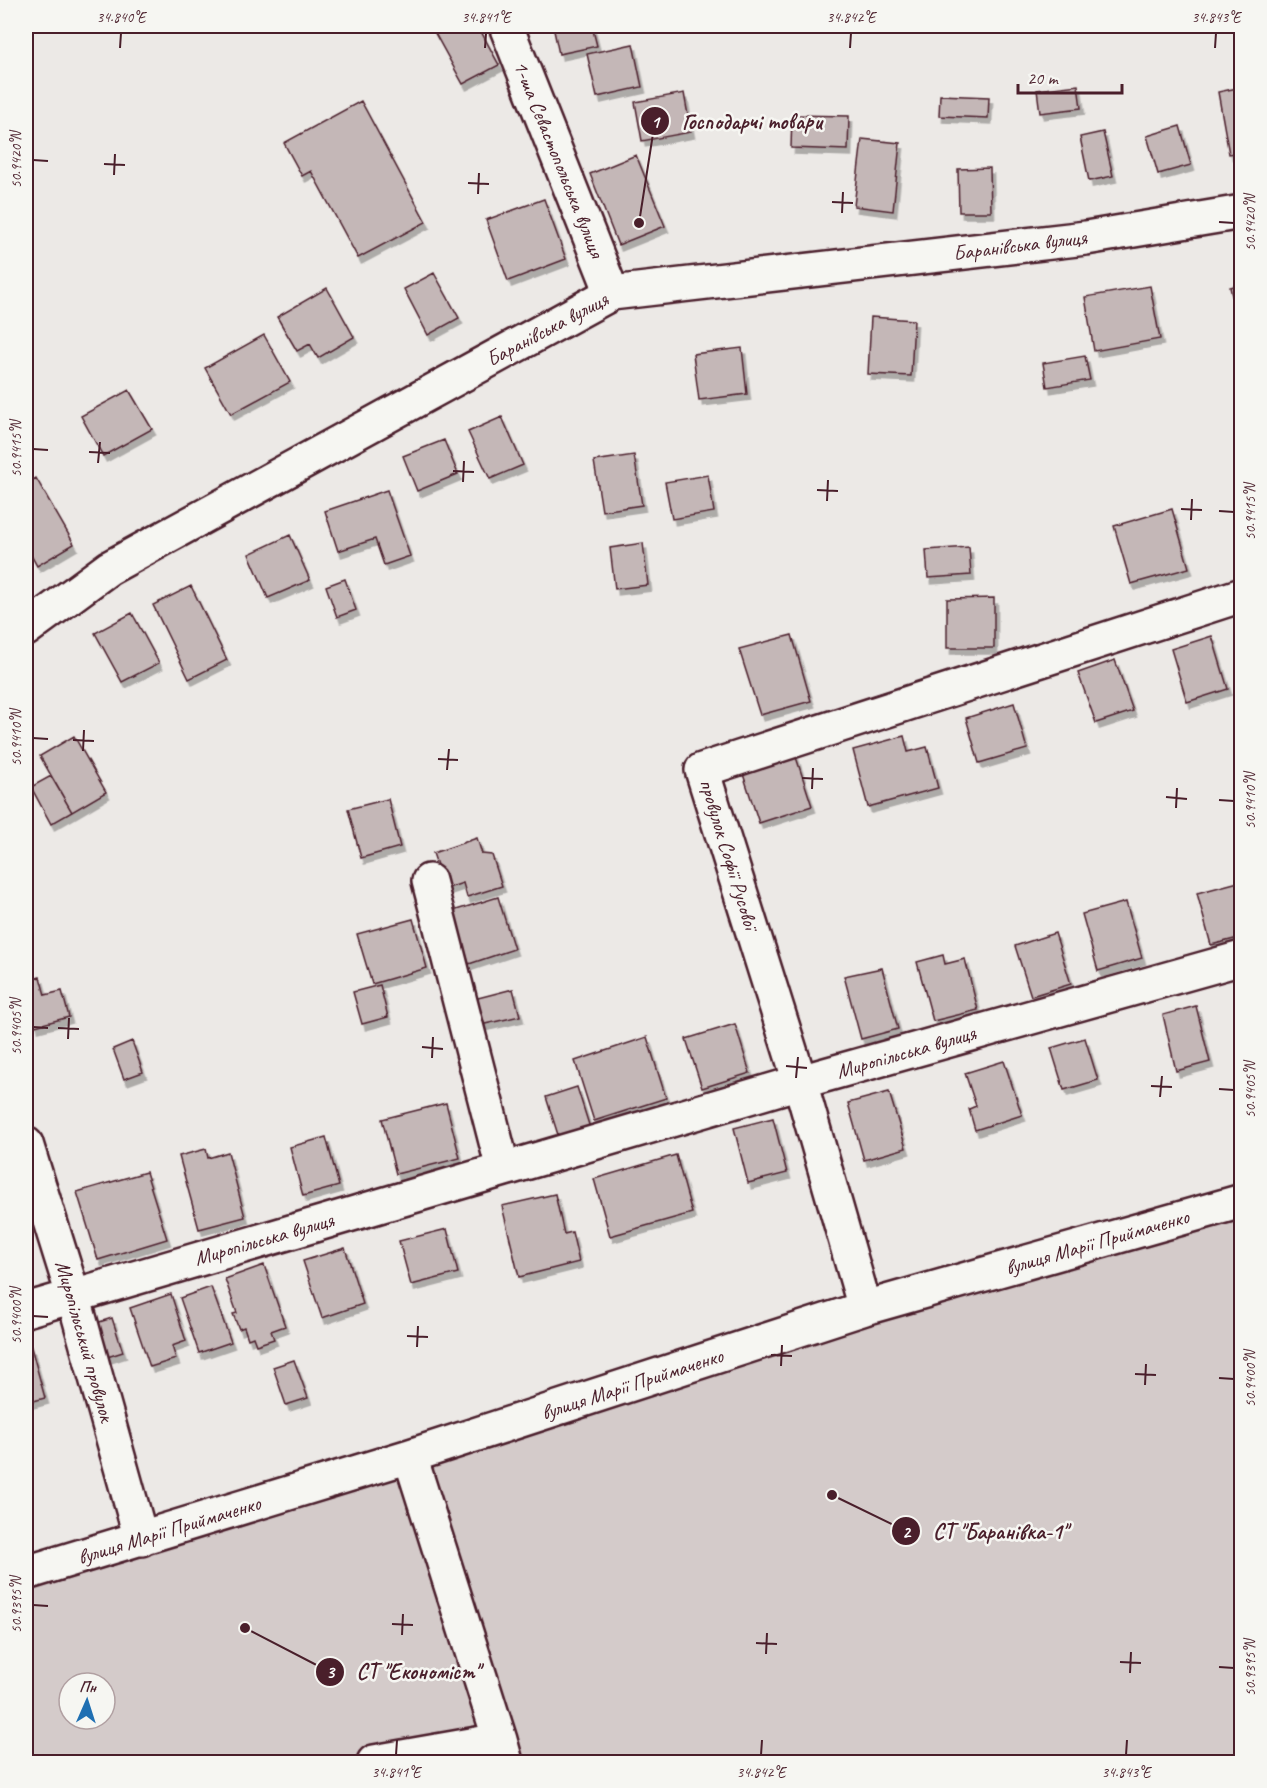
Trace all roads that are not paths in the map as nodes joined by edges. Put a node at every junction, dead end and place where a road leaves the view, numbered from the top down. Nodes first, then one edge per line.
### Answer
1 (506, 26) edge
2 (1242, 212) edge
3 (612, 293) junction
4 (1242, 596) edge
5 (26, 629) edge
6 (429, 881) dead end
7 (1242, 958) edge
8 (800, 1082) junction
9 (26, 1144) edge
10 (503, 1169) junction
11 (1242, 1201) edge
12 (73, 1296) junction
13 (865, 1308) junction
14 (26, 1310) edge
15 (410, 1456) junction
16 (141, 1539) junction
17 (26, 1573) edge
18 (503, 1751) edge
19 (374, 1762) edge

1 - 3 street, 1-ша Севастопольська вулиця
2 - 3 street, Баранівська вулиця
3 - 5 street, Баранівська вулиця
4 - 8 street, провулок Софії Русової
6 - 10 street
7 - 8 street, Миропільська вулиця
8 - 10 street, Миропільська вулиця
8 - 13 street, провулок Софії Русової
9 - 12 street, Миропільський провулок
10 - 12 street, Миропільська вулиця
11 - 13 street, вулиця Марії Приймаченко
12 - 14 street, Миропільська вулиця
12 - 16 street, Миропільський провулок
13 - 15 street, вулиця Марії Приймаченко
15 - 16 street, вулиця Марії Приймаченко
15 - 18 street
16 - 17 street, вулиця Марії Приймаченко
18 - 19 street

